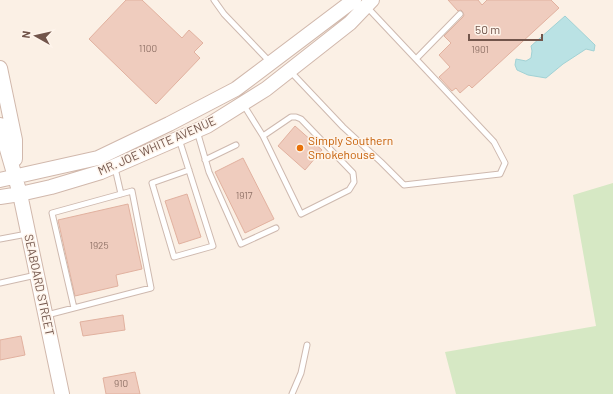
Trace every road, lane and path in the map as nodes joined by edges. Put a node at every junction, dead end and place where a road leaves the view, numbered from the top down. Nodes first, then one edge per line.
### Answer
1 (214, 0) edge
2 (364, 2) edge
3 (460, 14) dead end
4 (416, 59) junction
5 (271, 63) junction
6 (0, 68) edge
7 (290, 70) junction
8 (242, 104) junction
9 (0, 126) edge
10 (196, 130) junction
11 (263, 136) junction
12 (179, 138) junction
13 (236, 145) dead end
14 (205, 160) junction
15 (115, 166) junction
16 (189, 170) junction
17 (16, 177) junction
18 (0, 180) edge
19 (20, 194) junction
20 (121, 194) junction
21 (0, 197) edge
22 (276, 228) dead end
23 (29, 233) junction
24 (1, 238) edge
25 (37, 275) junction
26 (0, 283) edge
27 (74, 308) junction
28 (46, 315) junction
29 (306, 345) dead end
30 (62, 394) edge
31 (292, 394) edge

1 - 5 lane
2 - 4 lane
2 - 5 main road, MR. JOE WHITE AVENUE
2 - 7 main road, MR. JOE WHITE AVENUE
3 - 4 lane
4 - 7 lane
5 - 17 main road, MR. JOE WHITE AVENUE
6 - 17 main road, SEABOARD STREET
7 - 8 main road, MR. JOE WHITE AVENUE
8 - 10 main road, MR. JOE WHITE AVENUE
8 - 11 lane
9 - 17 main road, SEABOARD STREET
10 - 12 main road, MR. JOE WHITE AVENUE
10 - 14 lane
11 - 11 lane
12 - 15 main road, MR. JOE WHITE AVENUE
12 - 16 lane
13 - 14 lane
14 - 22 lane
15 - 19 main road, MR. JOE WHITE AVENUE
15 - 20 lane
16 - 16 lane
17 - 18 main road, MR. JOE WHITE AVENUE
17 - 19 main road, SEABOARD STREET
19 - 21 main road, MR. JOE WHITE AVENUE
19 - 23 main road, SEABOARD STREET
20 - 27 lane
20 - 27 lane
23 - 24 lane
23 - 25 main road, SEABOARD STREET
25 - 26 lane
25 - 28 main road, SEABOARD STREET
27 - 28 lane
28 - 30 main road, SEABOARD STREET
29 - 31 lane

